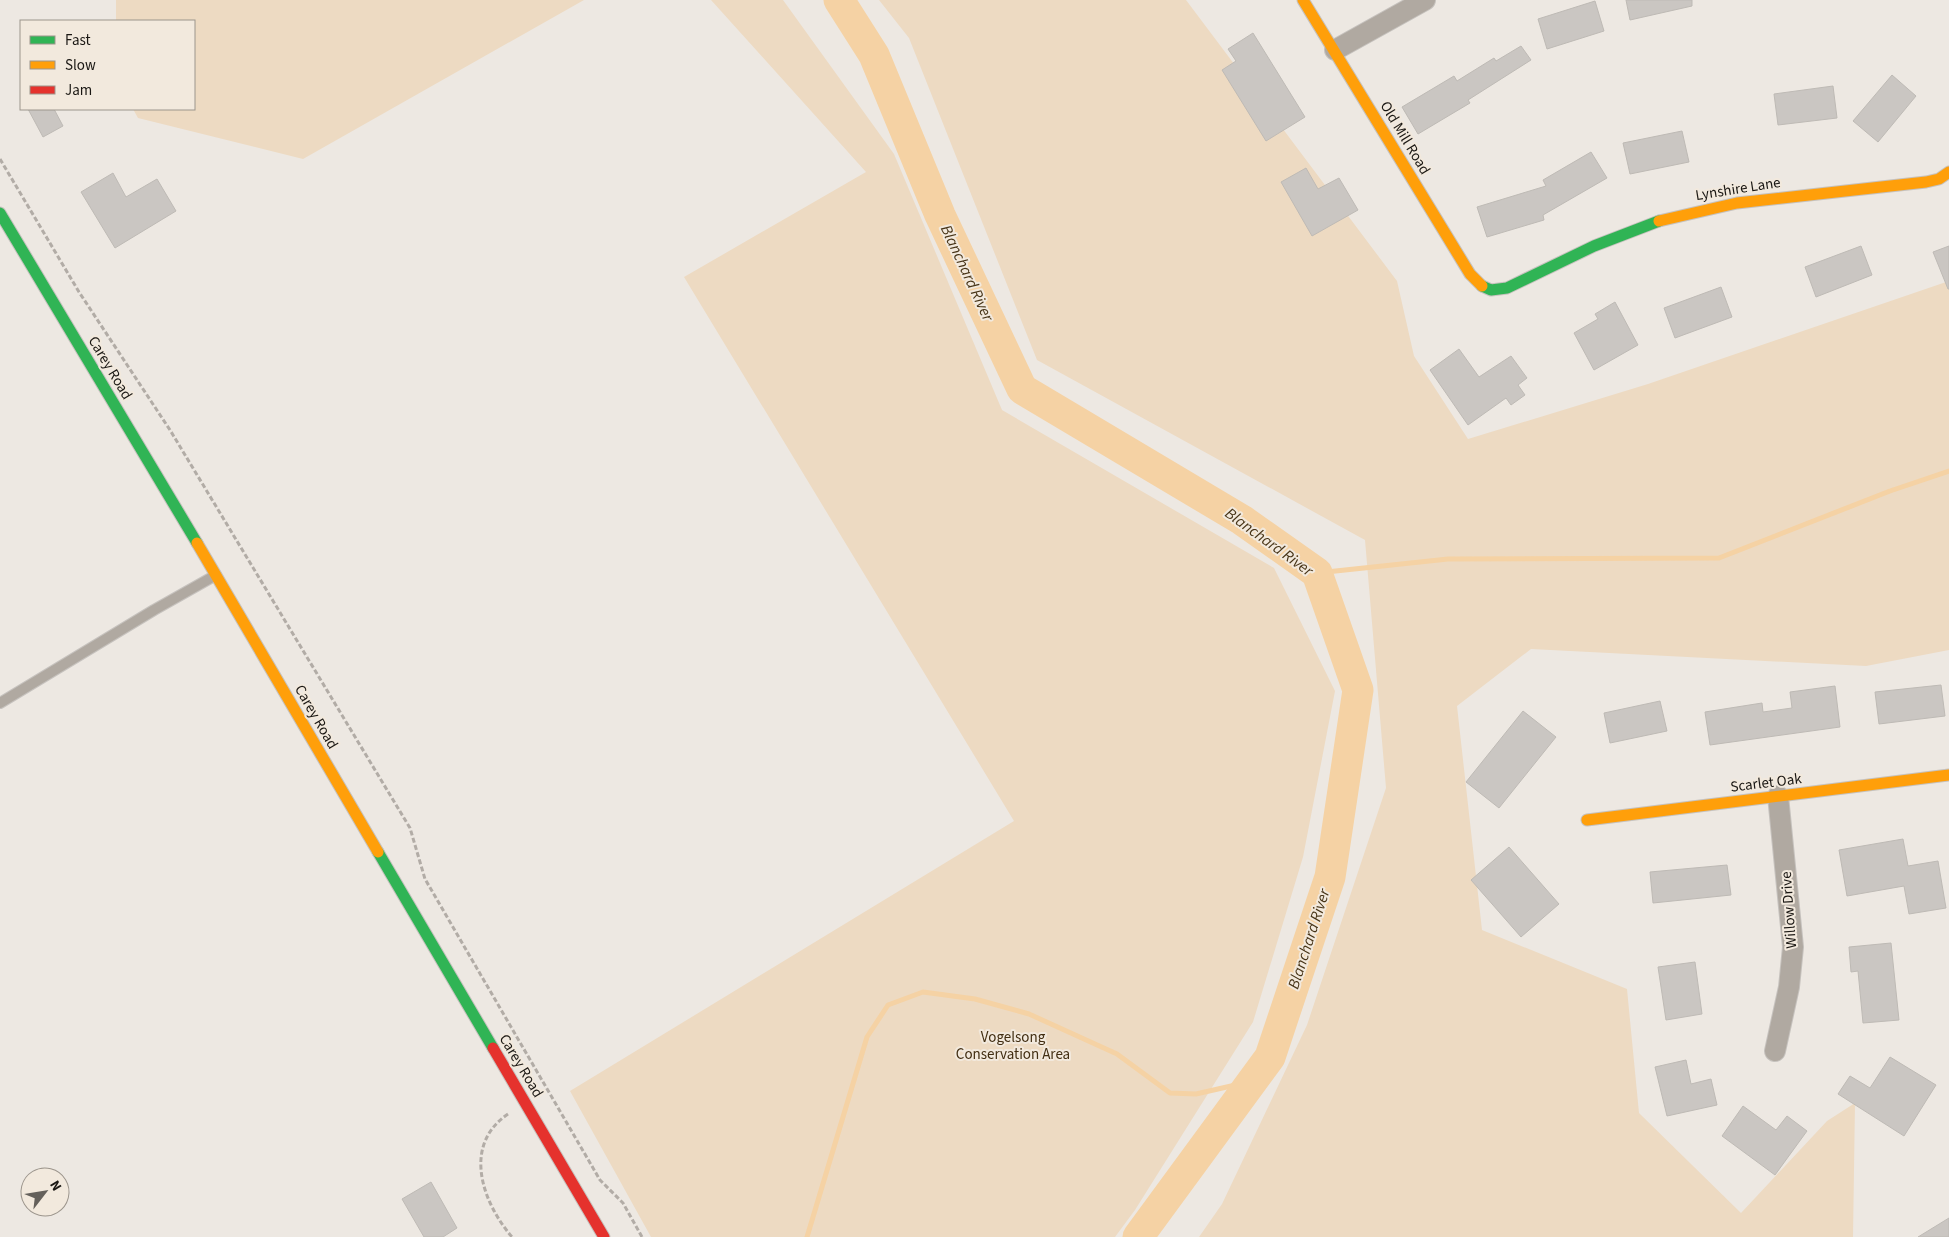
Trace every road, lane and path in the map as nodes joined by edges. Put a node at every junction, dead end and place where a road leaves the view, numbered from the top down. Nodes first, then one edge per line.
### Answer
1 (1304, 0) edge
2 (1425, 0) edge
3 (1335, 50) junction
4 (0, 159) edge
5 (1949, 172) edge
6 (0, 213) edge
7 (1486, 288) joint
8 (216, 575) junction
9 (0, 703) edge
10 (1949, 775) edge
11 (1778, 796) junction
12 (1587, 820) dead end
13 (1775, 1052) dead end
14 (525, 1102) junction
15 (512, 1237) edge
16 (604, 1237) edge
17 (642, 1237) edge

1 - 3 street, Old Mill Road
2 - 3 street
3 - 7 street, Old Mill Road
4 - 17 path
5 - 7 street, Lynshire Lane
6 - 8 street, Carey Road
8 - 9 lane
8 - 14 street, Carey Road
10 - 11 street, Scarlet Oak
11 - 12 street, Scarlet Oak
11 - 13 street, Willow Drive
14 - 15 path
14 - 16 street, Carey Road

